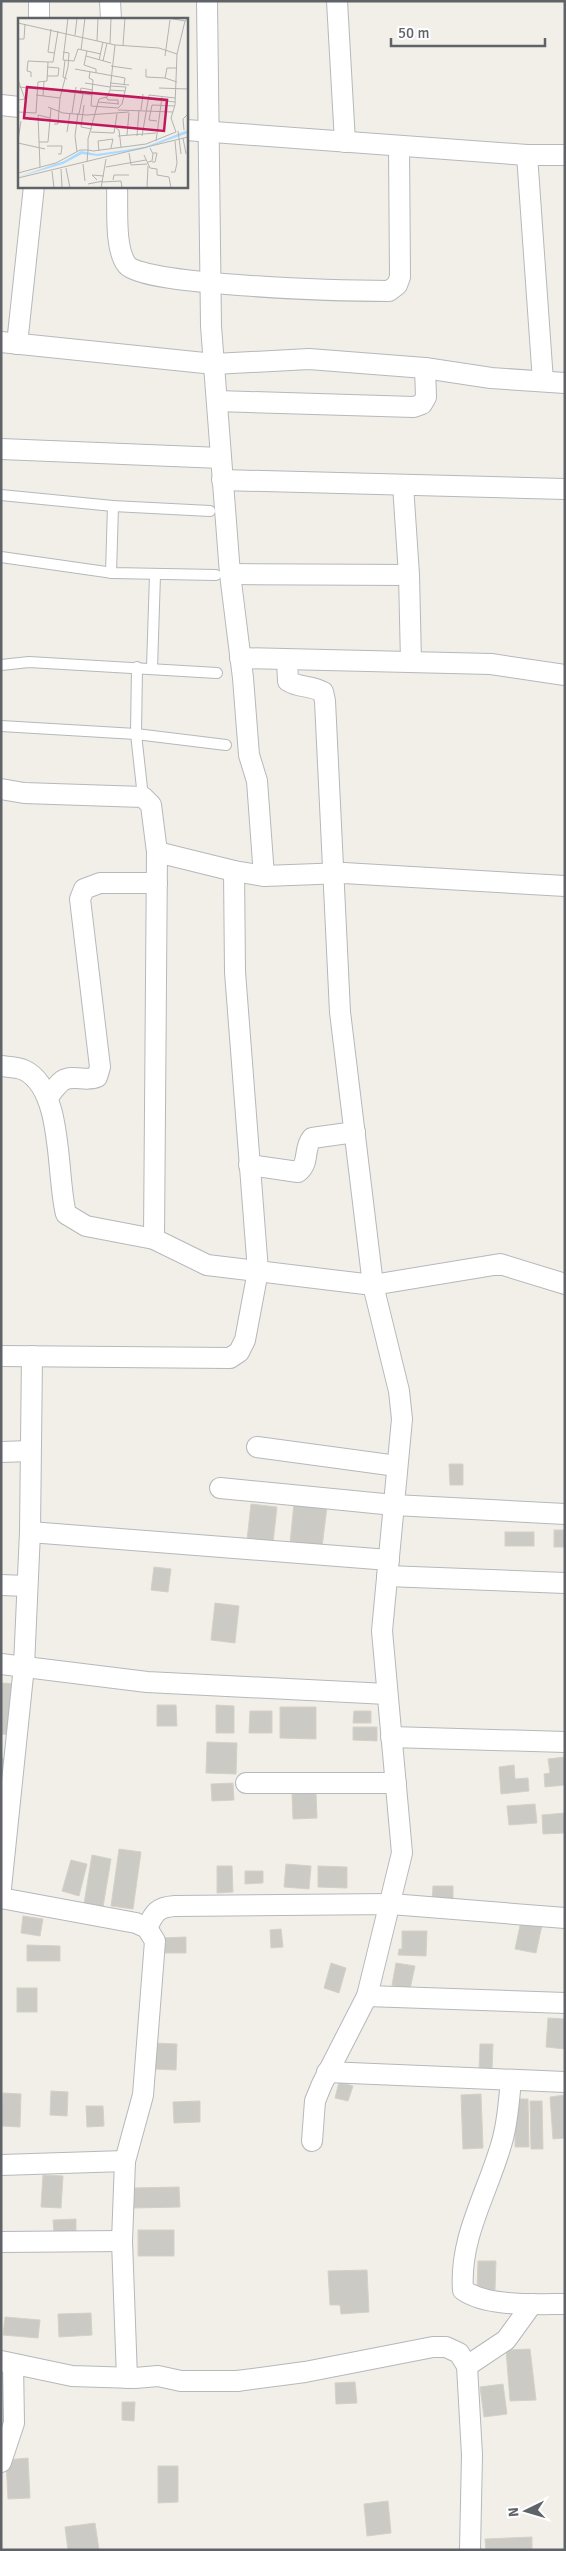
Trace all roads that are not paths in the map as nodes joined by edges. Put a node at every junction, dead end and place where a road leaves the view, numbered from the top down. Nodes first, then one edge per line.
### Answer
1 (39, 1) edge
2 (110, 1) edge
3 (208, 1) edge
4 (337, 1) edge
5 (39, 18) edge
6 (111, 18) edge
7 (1, 105) edge
8 (18, 107) edge
9 (188, 130) edge
10 (210, 132) junction
11 (345, 142) junction
12 (399, 146) junction
13 (527, 155) junction
14 (565, 155) edge
15 (34, 188) edge
16 (117, 188) edge
17 (211, 284) junction
18 (9, 343) edge
19 (214, 364) junction
20 (425, 368) junction
21 (543, 381) junction
22 (565, 383) edge
23 (217, 401) junction
24 (1, 449) edge
25 (220, 458) junction
26 (222, 480) junction
27 (403, 485) junction
28 (565, 489) edge
29 (1, 495) edge
30 (113, 506) junction
31 (210, 511) dead end
32 (1, 557) edge
33 (111, 573) junction
34 (223, 574) junction
35 (155, 575) junction
36 (409, 575) junction
37 (240, 658) junction
38 (287, 660) junction
39 (411, 662) junction
40 (1, 665) edge
41 (137, 667) junction
42 (152, 668) junction
43 (217, 673) dead end
44 (565, 675) edge
45 (1, 726) edge
46 (136, 734) junction
47 (226, 745) dead end
48 (1, 789) edge
49 (143, 797) junction
50 (157, 852) junction
51 (234, 871) junction
52 (334, 874) junction
53 (264, 876) junction
54 (157, 883) junction
55 (565, 886) edge
56 (1, 1066) edge
57 (48, 1097) junction
58 (354, 1132) junction
59 (249, 1165) junction
60 (154, 1239) junction
61 (258, 1271) junction
62 (373, 1284) junction
63 (565, 1284) edge
64 (1, 1356) edge
65 (32, 1356) junction
66 (257, 1447) dead end
67 (1, 1452) edge
68 (30, 1452) junction
69 (398, 1466) junction
70 (220, 1488) dead end
71 (394, 1505) junction
72 (565, 1514) edge
73 (30, 1532) junction
74 (388, 1568) junction
75 (565, 1583) edge
76 (1, 1585) edge
77 (27, 1586) junction
78 (1, 1664) edge
79 (24, 1666) junction
80 (387, 1694) junction
81 (391, 1737) junction
82 (565, 1742) edge
83 (246, 1783) dead end
84 (396, 1783) junction
85 (1, 1888) edge
86 (1, 1898) edge
87 (391, 1904) junction
88 (565, 1918) edge
89 (147, 1928) junction
90 (367, 1996) junction
91 (565, 2003) edge
92 (328, 2072) junction
93 (511, 2080) junction
94 (565, 2082) edge
95 (312, 2141) dead end
96 (126, 2161) junction
97 (1, 2165) edge
98 (122, 2241) junction
99 (1, 2242) edge
100 (532, 2304) junction
101 (565, 2304) edge
102 (7, 2363) edge
103 (467, 2366) junction
104 (127, 2378) junction
105 (1, 2462) edge
106 (470, 2550) edge

1 - 5 street
2 - 6 street
3 - 10 street
4 - 11 street
7 - 8 street
9 - 10 street
10 - 11 street
10 - 17 street
11 - 12 street
12 - 13 street
12 - 17 street
13 - 14 street
13 - 21 street
15 - 18 street
16 - 17 street
17 - 19 street
18 - 19 street
19 - 20 street
19 - 23 street
20 - 21 street
20 - 23 street
21 - 22 street
23 - 25 street
24 - 25 street
25 - 26 street
26 - 27 street
26 - 34 street
27 - 28 street
27 - 36 street
29 - 30 lane
30 - 31 lane
30 - 33 lane
32 - 33 lane
33 - 35 lane
34 - 35 lane
34 - 36 street
34 - 37 street
35 - 42 lane
36 - 39 street
37 - 38 street
37 - 53 street
38 - 39 street
38 - 52 street
39 - 44 street
40 - 41 lane
41 - 42 lane
41 - 46 lane
42 - 43 lane
45 - 46 lane
46 - 47 lane
46 - 49 lane
48 - 49 street
49 - 50 street
50 - 51 street
50 - 54 street
51 - 53 street
51 - 59 street
52 - 53 street
52 - 55 street
52 - 58 street
54 - 57 street
54 - 60 street
56 - 57 street
57 - 60 street
58 - 59 street
58 - 62 street
59 - 61 street
60 - 61 street
61 - 62 street
61 - 65 street
62 - 63 street
62 - 69 street
64 - 65 street
65 - 68 street
66 - 69 street
67 - 68 street
68 - 73 street
69 - 71 street
70 - 71 street
71 - 72 street
71 - 74 street
73 - 74 street
73 - 77 street
74 - 75 street
74 - 80 street
76 - 77 street
77 - 79 street
78 - 79 street
79 - 80 street
79 - 85 street
80 - 81 street
81 - 82 street
81 - 84 street
83 - 84 street
84 - 87 street
86 - 89 street
87 - 88 street
87 - 89 street
87 - 90 street
89 - 96 street
90 - 91 street
90 - 92 street
92 - 93 street
92 - 95 street
93 - 94 street
93 - 100 street
96 - 97 street
96 - 98 street
98 - 99 street
98 - 104 street
100 - 101 street
100 - 103 street
102 - 104 street
102 - 105 street
103 - 104 street
103 - 106 street

